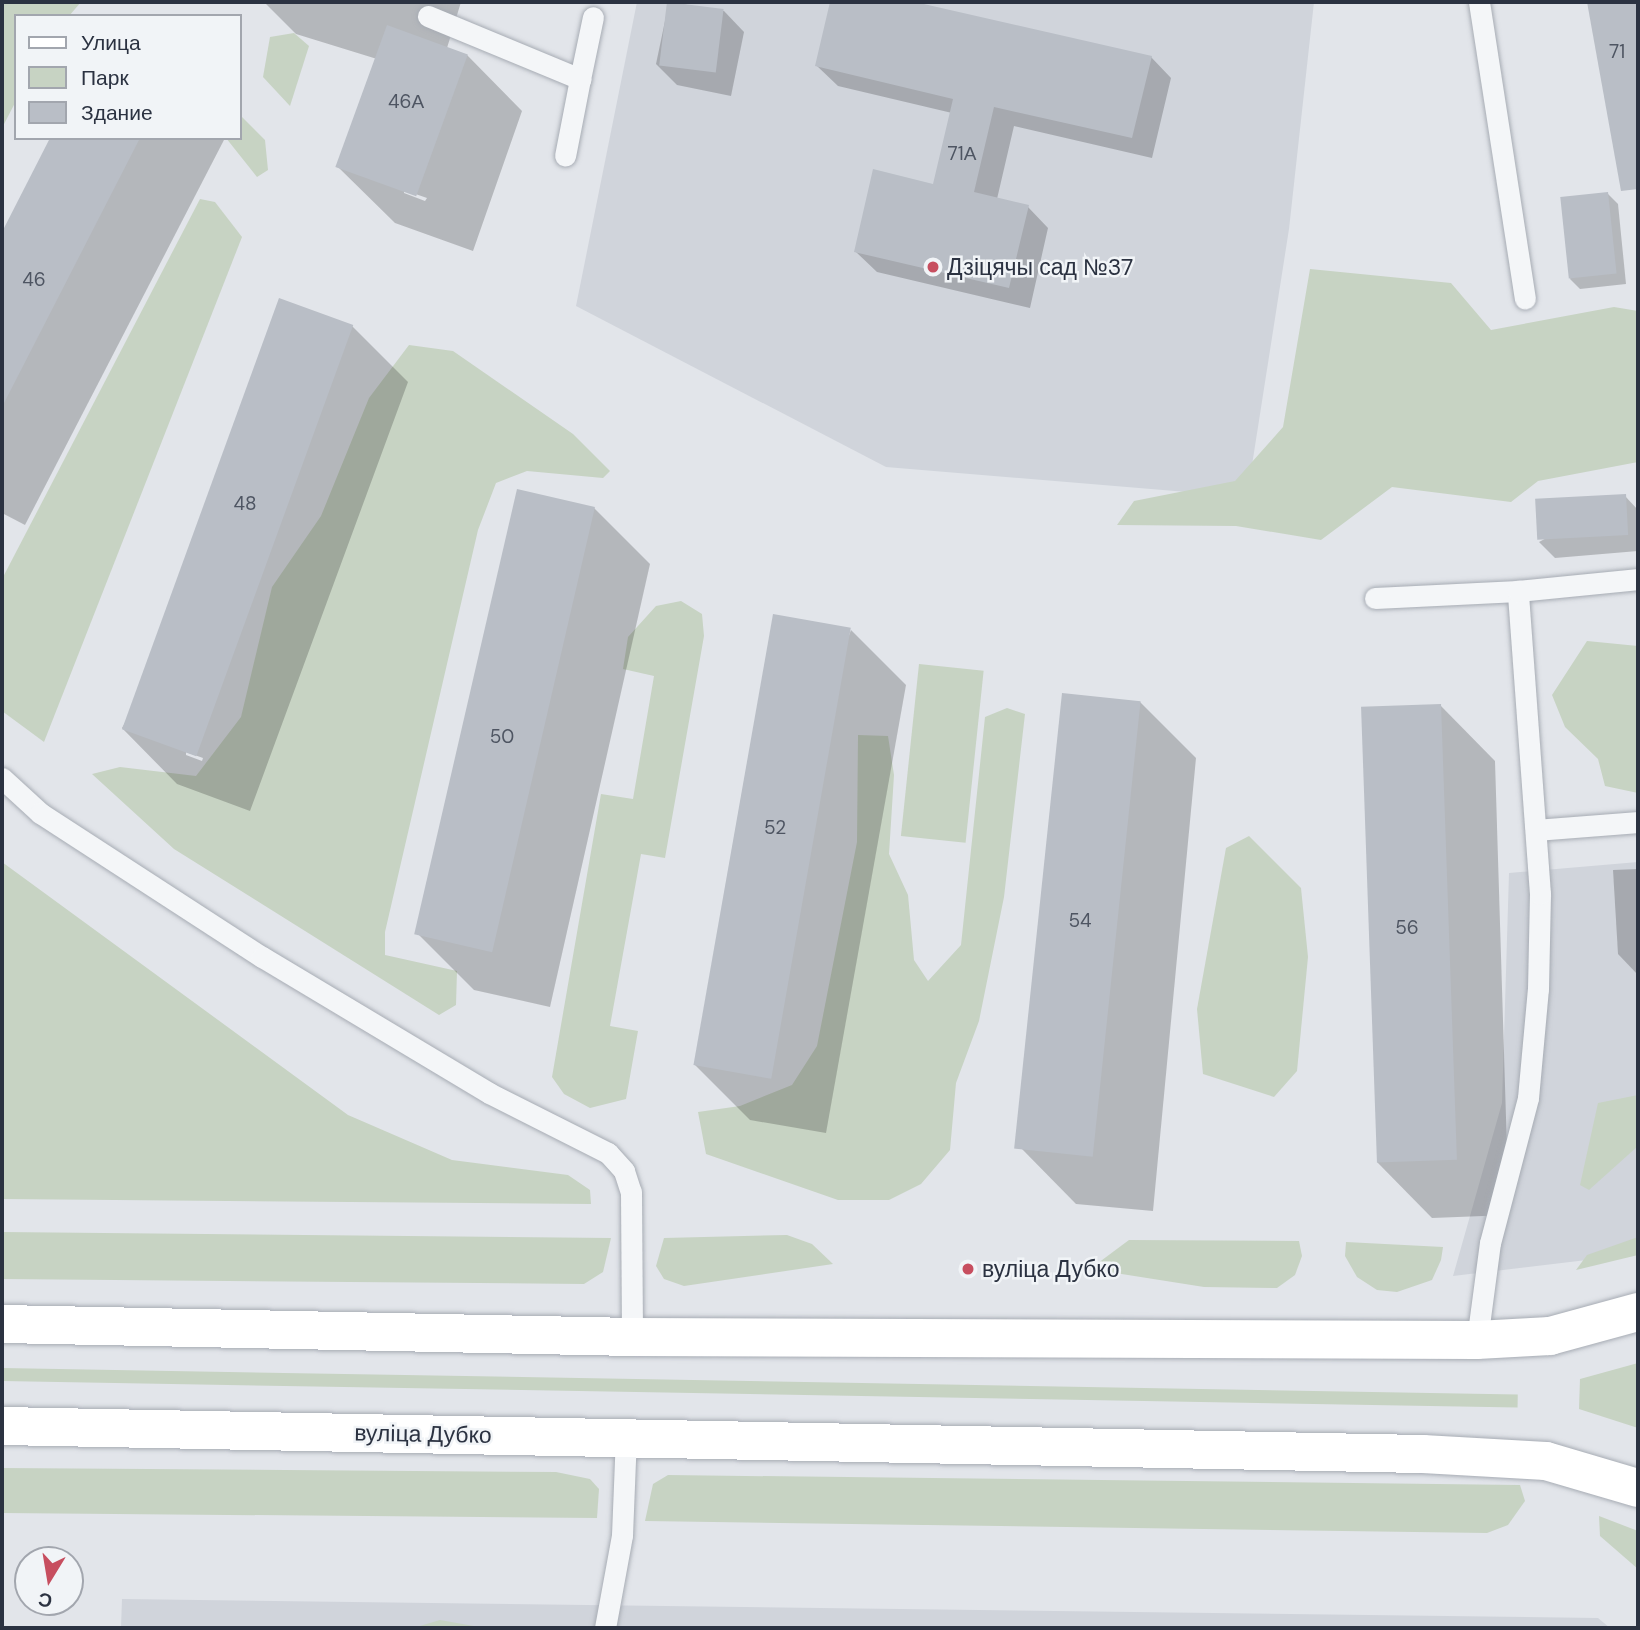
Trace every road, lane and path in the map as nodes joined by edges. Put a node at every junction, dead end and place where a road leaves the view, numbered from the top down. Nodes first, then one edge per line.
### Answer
1 (1479, 2) edge
2 (428, 16) dead end
3 (593, 17) dead end
4 (580, 79) junction
5 (565, 156) dead end
6 (1525, 298) dead end
7 (1638, 579) edge
8 (1518, 591) junction
9 (1375, 598) dead end
10 (2, 778) edge
11 (1638, 822) edge
12 (1536, 830) junction
13 (1638, 1311) edge
14 (2, 1324) edge
15 (632, 1337) junction
16 (1477, 1340) junction
17 (2, 1426) edge
18 (626, 1437) junction
19 (1638, 1488) edge
20 (606, 1628) edge

1 - 6 lane
2 - 4 lane
3 - 4 lane
4 - 5 lane
7 - 8 lane
8 - 9 lane
8 - 12 lane
10 - 15 lane
11 - 12 lane
12 - 16 lane
13 - 16 main road
14 - 15 main road
15 - 16 main road
17 - 18 main road, вуліца Дубко
18 - 19 main road, вуліца Дубко
18 - 20 lane

